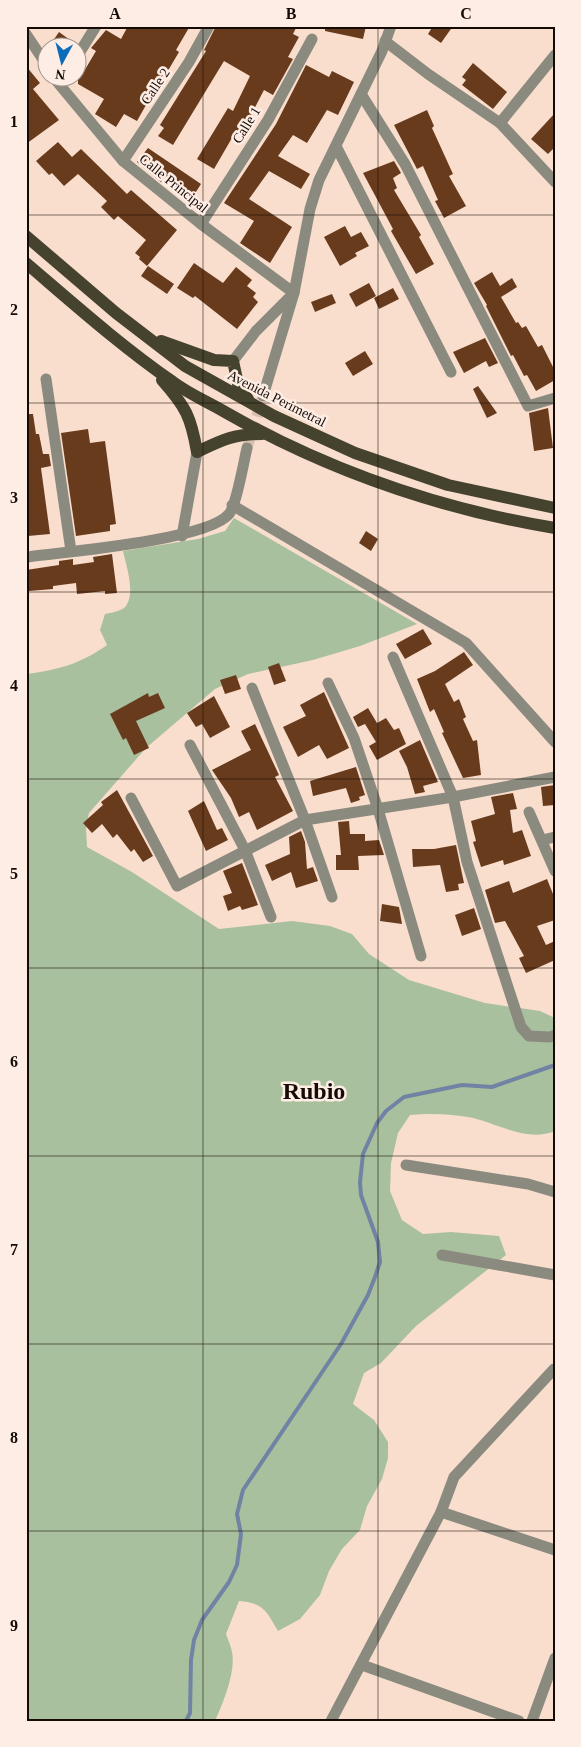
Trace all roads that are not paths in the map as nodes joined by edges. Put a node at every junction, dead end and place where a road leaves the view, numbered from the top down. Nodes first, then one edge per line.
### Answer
1 (96, 26) edge
2 (209, 26) edge
3 (391, 26) edge
4 (26, 34) edge
5 (88, 39) edge
6 (312, 39) dead end
7 (385, 41) junction
8 (38, 52) edge
9 (555, 56) edge
10 (64, 88) edge
11 (361, 94) junction
12 (500, 123) junction
13 (336, 146) junction
14 (123, 161) junction
15 (555, 182) edge
16 (201, 224) junction
17 (26, 236) edge
18 (26, 264) edge
19 (294, 293) junction
20 (145, 335) junction
21 (144, 360) junction
22 (233, 361) junction
23 (451, 372) dead end
24 (46, 379) dead end
25 (263, 396) tunnel mouth
26 (555, 398) edge
27 (250, 403) junction
28 (265, 434) junction
29 (248, 448) tunnel mouth
30 (197, 452) junction
31 (232, 505) junction
32 (555, 508) edge
33 (555, 528) edge
34 (182, 536) junction
35 (71, 551) junction
36 (26, 557) edge
37 (393, 657) dead end
38 (328, 683) dead end
39 (252, 688) dead end
40 (555, 742) edge
41 (190, 745) dead end
42 (555, 777) edge
43 (453, 797) junction
44 (131, 798) dead end
45 (378, 809) junction
46 (529, 812) dead end
47 (305, 820) junction
48 (555, 837) edge
49 (542, 840) junction
50 (245, 850) junction
51 (555, 871) edge
52 (332, 897) dead end
53 (271, 917) dead end
54 (421, 956) dead end
55 (555, 1035) edge
56 (406, 1165) dead end
57 (555, 1192) edge
58 (442, 1255) dead end
59 (555, 1275) edge
60 (554, 1369) edge
61 (441, 1512) junction
62 (555, 1550) edge
63 (555, 1658) edge
64 (362, 1665) junction
65 (331, 1721) edge
66 (519, 1721) edge
67 (532, 1721) edge

1 - 5 street
2 - 14 street, Calle 2
3 - 7 street
4 - 8 street
6 - 16 street, Calle 1
7 - 11 street
7 - 12 street
9 - 12 street
10 - 14 street, Calle Principal
11 - 13 street
11 - 26 street
12 - 15 street
13 - 19 street
13 - 23 street
14 - 16 street, Calle Principal
16 - 19 street, Calle Principal
17 - 20 main road, Avenida Perimetral
18 - 21 main road
19 - 22 street
19 - 25 street
20 - 22 main road
20 - 27 main road, Avenida Perimetral
21 - 28 main road
21 - 30 main road
22 - 27 main road
24 - 35 street
27 - 32 main road, Avenida Perimetral
28 - 30 main road
28 - 33 main road
29 - 31 street
30 - 34 street
31 - 34 street
31 - 40 street
34 - 35 street
35 - 36 street
37 - 43 street
38 - 45 street
39 - 47 street
41 - 50 street
42 - 43 street
43 - 45 street
43 - 55 street
44 - 50 street
45 - 47 street
45 - 54 street
46 - 49 street
47 - 50 street
47 - 52 street
48 - 49 street
49 - 51 street
50 - 53 street
56 - 57 street
58 - 59 street
60 - 61 street
61 - 62 street
61 - 64 street
63 - 67 street
64 - 65 street
64 - 66 street

